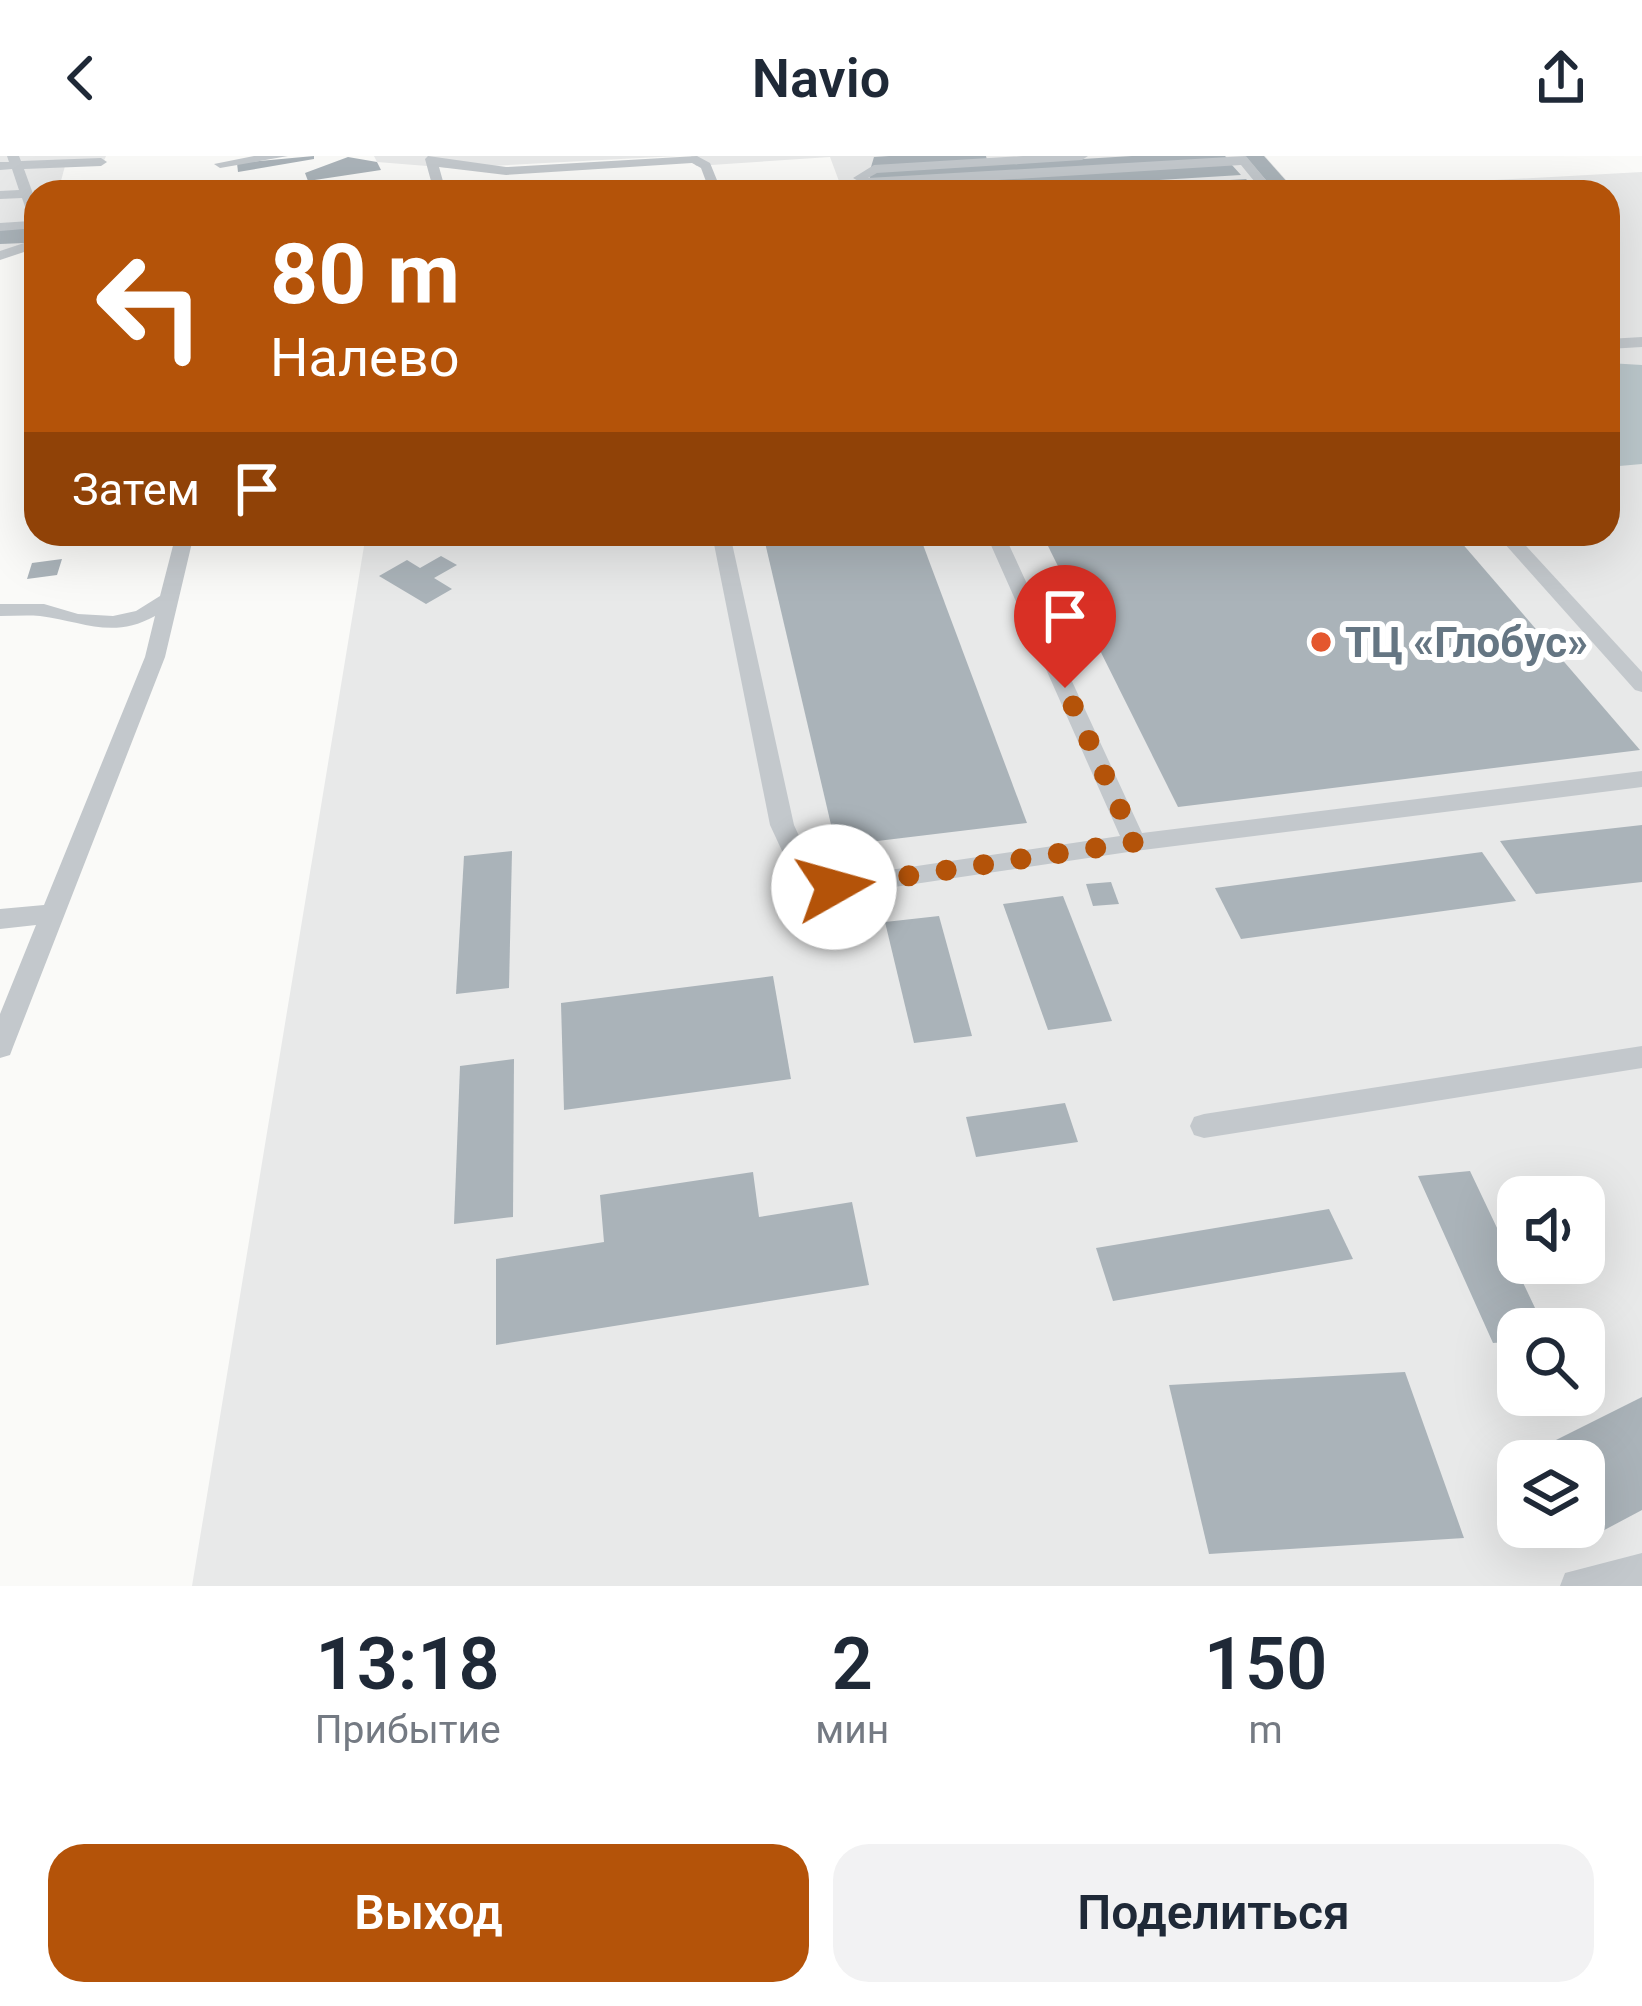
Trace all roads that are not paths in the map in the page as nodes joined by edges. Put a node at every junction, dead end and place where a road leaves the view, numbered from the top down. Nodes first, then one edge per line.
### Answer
1 (282, 156) edge
2 (548, 156) edge
3 (1082, 156) edge
4 (432, 159) edge
5 (1242, 159) edge
6 (101, 162) dead end
7 (220, 164) dead end
8 (0, 166) edge
9 (1256, 176) junction
10 (56, 180) edge
11 (711, 180) edge
12 (863, 180) edge
13 (930, 180) edge
14 (1193, 180) edge
15 (1260, 180) edge
16 (24, 190) edge
17 (24, 195) edge
18 (0, 227) edge
19 (182, 546) edge
20 (724, 546) edge
21 (1000, 546) edge
22 (1516, 546) edge
23 (166, 600) junction
24 (0, 610) edge
25 (1642, 685) edge
26 (1642, 778) edge
27 (1135, 842) junction
28 (55, 914) junction
29 (0, 919) edge
30 (0, 1047) edge
31 (1642, 1058) edge
32 (1204, 1126) dead end
33 (1642, 1571) edge
34 (1577, 1586) edge

1 - 7 street
2 - 4 street
3 - 12 street
4 - 11 street
5 - 9 street
5 - 13 street
6 - 10 street
8 - 16 street
9 - 14 street
9 - 15 street
17 - 18 street
19 - 23 street
20 - 27 street
21 - 27 street
22 - 25 street
23 - 24 street
23 - 28 street
26 - 27 street
28 - 29 street
28 - 30 street
31 - 32 street
33 - 34 street

